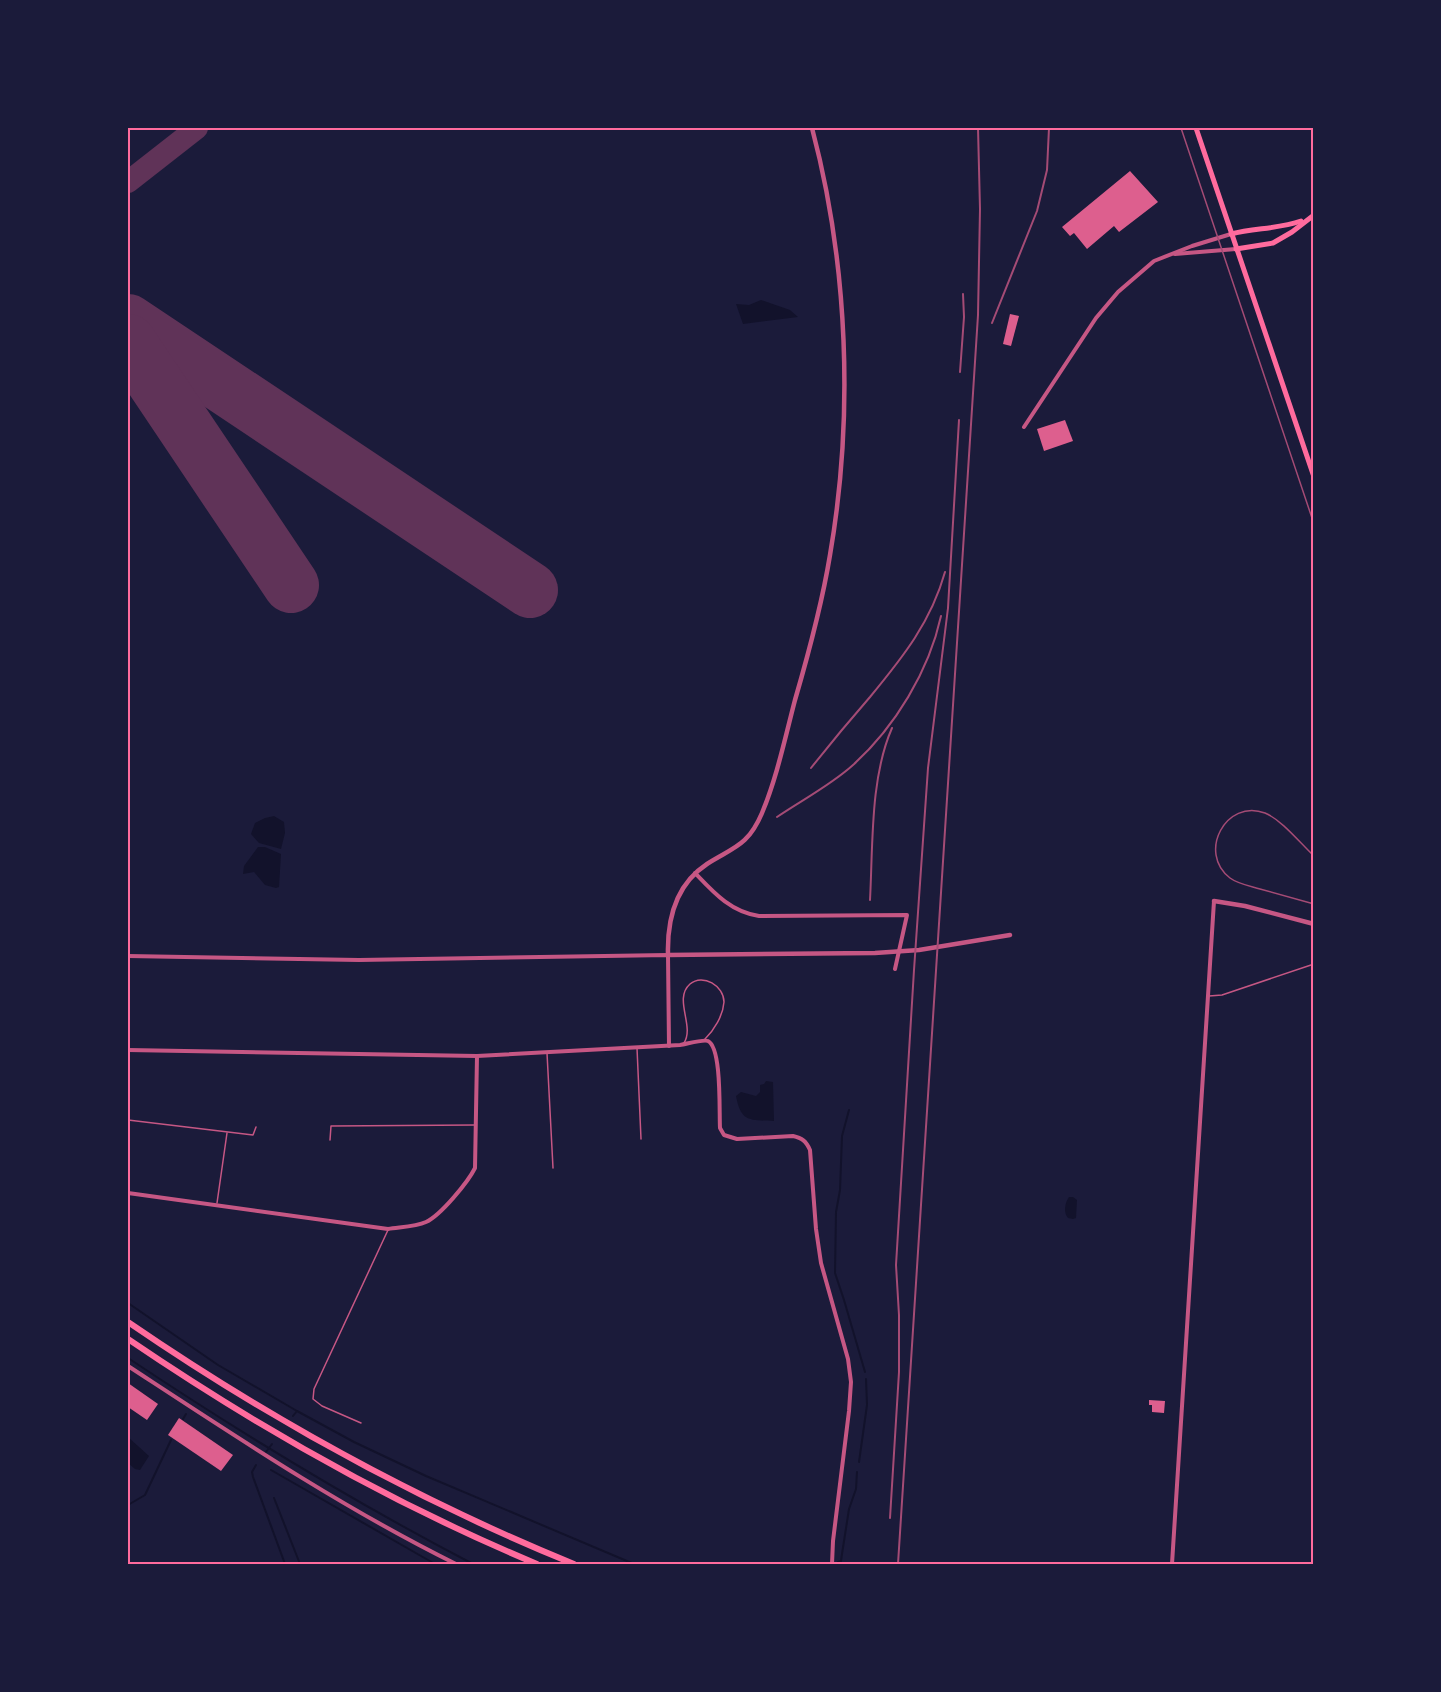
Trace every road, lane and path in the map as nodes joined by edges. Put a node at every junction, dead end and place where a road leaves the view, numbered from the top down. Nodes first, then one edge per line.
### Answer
1 (812, 128) edge
2 (1196, 128) edge
3 (1314, 215) edge
4 (1306, 220) junction
5 (1231, 234) junction
6 (1236, 249) junction
7 (1168, 255) junction
8 (1024, 427) dead end
9 (1314, 477) edge
10 (695, 873) junction
11 (1214, 901) joint
12 (1314, 924) edge
13 (1010, 935) dead end
14 (668, 955) junction
15 (128, 956) edge
16 (1314, 964) edge
17 (895, 969) dead end
18 (1208, 996) junction
19 (704, 1040) junction
20 (680, 1045) junction
21 (669, 1046) junction
22 (637, 1047) junction
23 (128, 1050) edge
24 (547, 1052) junction
25 (477, 1056) junction
26 (128, 1120) edge
27 (476, 1125) junction
28 (256, 1127) dead end
29 (227, 1132) junction
30 (641, 1139) dead end
31 (330, 1140) dead end
32 (553, 1168) dead end
33 (128, 1193) edge
34 (217, 1205) junction
35 (388, 1229) junction
36 (128, 1322) edge
37 (128, 1339) edge
38 (128, 1365) edge
39 (361, 1423) dead end
40 (456, 1564) edge
41 (537, 1564) edge
42 (574, 1564) edge
43 (832, 1564) edge
44 (1172, 1564) edge

1 - 10 street
2 - 5 main road
3 - 4 main road
4 - 5 main road
4 - 6 main road
5 - 6 main road
5 - 7 street
6 - 7 street
6 - 9 main road
7 - 8 street
10 - 14 street
10 - 17 street
11 - 12 street
11 - 18 street
13 - 14 street
14 - 15 street
14 - 21 street
16 - 18 lane
18 - 44 street
19 - 20 street
19 - 20 lane
19 - 43 street
20 - 21 street
21 - 22 street
22 - 24 street
22 - 30 lane
23 - 25 street
24 - 25 street
24 - 32 lane
25 - 27 street
26 - 29 lane
27 - 31 lane
27 - 35 street
28 - 29 lane
29 - 34 lane
33 - 34 street
34 - 35 street
35 - 39 lane
36 - 42 highway
37 - 41 highway
38 - 40 street

